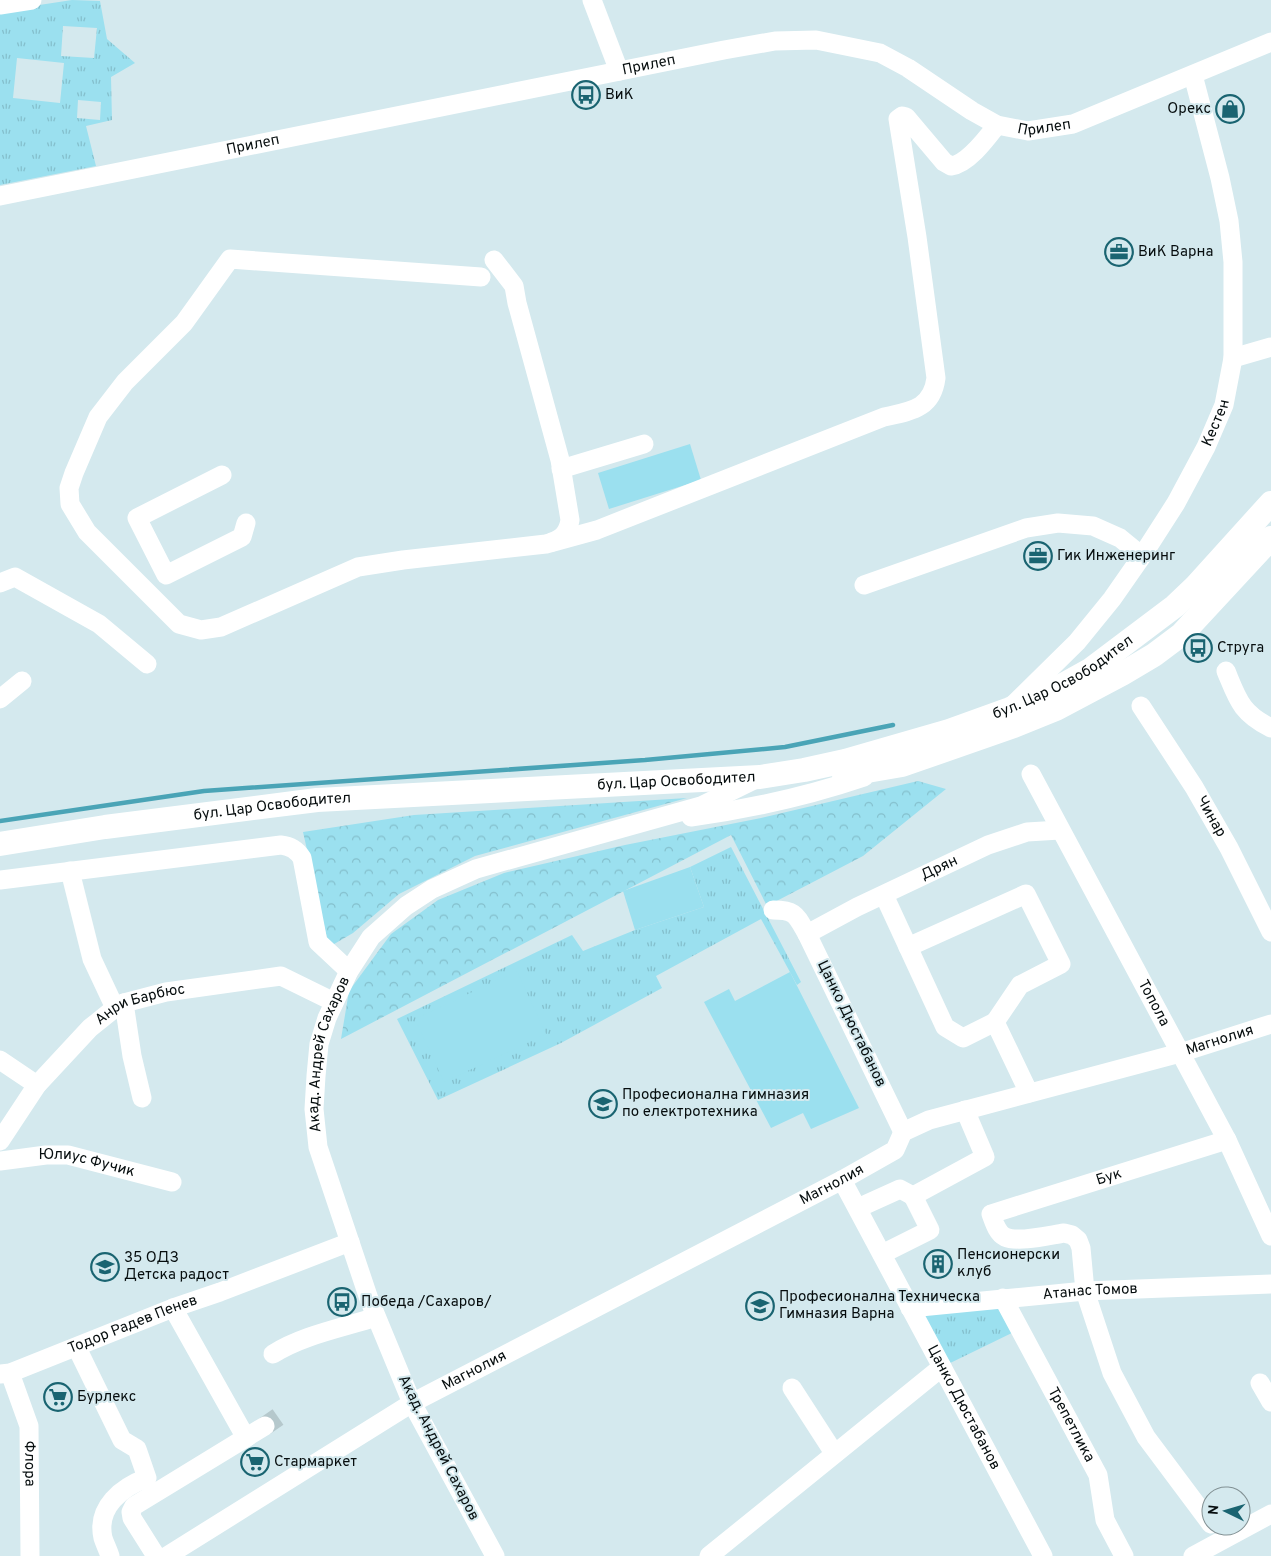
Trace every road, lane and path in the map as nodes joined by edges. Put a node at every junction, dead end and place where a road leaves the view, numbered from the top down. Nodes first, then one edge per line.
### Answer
1 (32, 0) edge
2 (592, 0) edge
3 (0, 5) edge
4 (1271, 42) edge
5 (619, 71) junction
6 (1193, 75) junction
7 (997, 125) junction
8 (0, 196) edge
9 (494, 260) dead end
10 (481, 277) dead end
11 (1271, 347) edge
12 (1233, 358) junction
13 (644, 444) dead end
14 (561, 469) junction
15 (222, 475) dead end
16 (1271, 503) edge
17 (568, 514) junction
18 (246, 523) dead end
19 (598, 530) junction
20 (1271, 538) edge
21 (546, 544) junction
22 (1142, 556) junction
23 (0, 583) edge
24 (864, 585) dead end
25 (147, 664) dead end
26 (1226, 671) dead end
27 (22, 681) dead end
28 (0, 699) edge
29 (1141, 706) dead end
30 (1010, 708) junction
31 (1271, 728) edge
32 (902, 765) junction
33 (1031, 774) dead end
34 (760, 777) junction
35 (733, 792) junction
36 (638, 824) junction
37 (1060, 830) junction
38 (0, 844) edge
39 (0, 854) edge
40 (70, 871) junction
41 (0, 880) edge
42 (884, 895) junction
43 (773, 910) dead end
44 (1271, 932) edge
45 (807, 934) junction
46 (908, 947) junction
47 (349, 971) junction
48 (334, 1002) junction
49 (119, 1006) junction
50 (994, 1022) junction
51 (1271, 1024) edge
52 (1180, 1053) junction
53 (0, 1060) edge
54 (37, 1085) junction
55 (1030, 1093) junction
56 (142, 1098) dead end
57 (965, 1110) junction
58 (903, 1132) junction
59 (1227, 1140) junction
60 (0, 1141) edge
61 (0, 1161) edge
62 (842, 1180) junction
63 (172, 1182) dead end
64 (913, 1196) junction
65 (858, 1208) junction
66 (1271, 1236) edge
67 (350, 1242) junction
68 (882, 1254) junction
69 (1271, 1284) edge
70 (1085, 1291) junction
71 (1004, 1298) junction
72 (173, 1308) junction
73 (910, 1308) junction
74 (376, 1317) junction
75 (77, 1348) junction
76 (273, 1354) dead end
77 (942, 1367) junction
78 (5, 1374) edge
79 (1260, 1383) dead end
80 (792, 1388) dead end
81 (1271, 1402) edge
82 (412, 1403) junction
83 (264, 1426) tunnel mouth
84 (246, 1438) junction
85 (834, 1453) junction
86 (1201, 1511) edge
87 (1271, 1514) edge
88 (1251, 1520) edge
89 (1210, 1536) edge
90 (718, 1553) edge
91 (30, 1556) edge
92 (110, 1556) edge
93 (156, 1556) edge
94 (167, 1556) edge
95 (495, 1556) edge
96 (1043, 1556) edge
97 (1124, 1556) edge
98 (1194, 1556) edge

1 - 3 street
2 - 5 street
4 - 6 street, Прилеп
5 - 7 street, Прилеп
5 - 8 street, Прилеп
6 - 7 street, Прилеп
6 - 12 street, Кестен
7 - 19 street
9 - 14 street
10 - 21 street
11 - 12 street
12 - 22 street, Кестен
13 - 14 street
14 - 17 street
15 - 18 street
16 - 30 main road, бул. Цар Освободител
17 - 19 street
17 - 21 street
19 - 21 street
20 - 32 main road, бул. Цар Освободител
22 - 24 street
22 - 30 street, Кестен
23 - 25 street
26 - 31 street
27 - 28 street
29 - 44 street, Чинар
30 - 34 main road, бул. Цар Освободител
32 - 35 main road, бул. Цар Освободител
32 - 36 street
33 - 37 street, Топола
34 - 35 street
34 - 38 main road, бул. Цар Освободител
35 - 36 street
35 - 39 main road, бул. Цар Освободител
36 - 47 street, Акад. Андрей Сахаров
37 - 42 street, Дрян
37 - 52 street, Топола
40 - 41 street
40 - 47 street
40 - 49 street
42 - 45 street, Дрян
42 - 46 street
43 - 45 street, Цанко Дюстабанов
45 - 58 street, Цанко Дюстабанов
46 - 50 street
46 - 50 street
47 - 48 street, Акад. Андрей Сахаров
48 - 49 street, Анри Барбюс
48 - 67 street, Акад. Андрей Сахаров
49 - 54 street, Анри Барбюс
49 - 56 street
50 - 55 street
51 - 52 street, Магнолия
52 - 55 street, Магнолия
52 - 59 street, Топола
53 - 54 street
54 - 60 street, Анри Барбюс
55 - 57 street, Магнолия
57 - 58 street, Магнолия
57 - 64 street
58 - 62 street, Магнолия
59 - 66 street, Топола
59 - 70 street, Бук
61 - 63 street, Юлиус Фучик
62 - 65 street, Цанко Дюстабанов
62 - 82 street, Магнолия
64 - 65 street
64 - 68 street
65 - 68 street, Цанко Дюстабанов
67 - 72 street, Тодор Радев Пенев
67 - 74 street, Акад. Андрей Сахаров
68 - 73 street, Цанко Дюстабанов
69 - 70 street, Атанас Томов
70 - 71 street, Атанас Томов
70 - 86 street
71 - 73 street, Атанас Томов
71 - 97 street, Трепетлика
72 - 75 street, Тодор Радев Пенев
72 - 84 street
73 - 77 street, Цанко Дюстабанов
74 - 76 street
74 - 82 street, Акад. Андрей Сахаров
75 - 78 street, Тодор Радев Пенев
75 - 92 street
77 - 85 street
77 - 96 street, Цанко Дюстабанов
78 - 91 street, Флора
79 - 81 street
80 - 85 street
82 - 94 street, Магнолия
82 - 95 street, Акад. Андрей Сахаров
83 - 84 street
84 - 93 street
85 - 90 street
87 - 88 street
89 - 98 street

